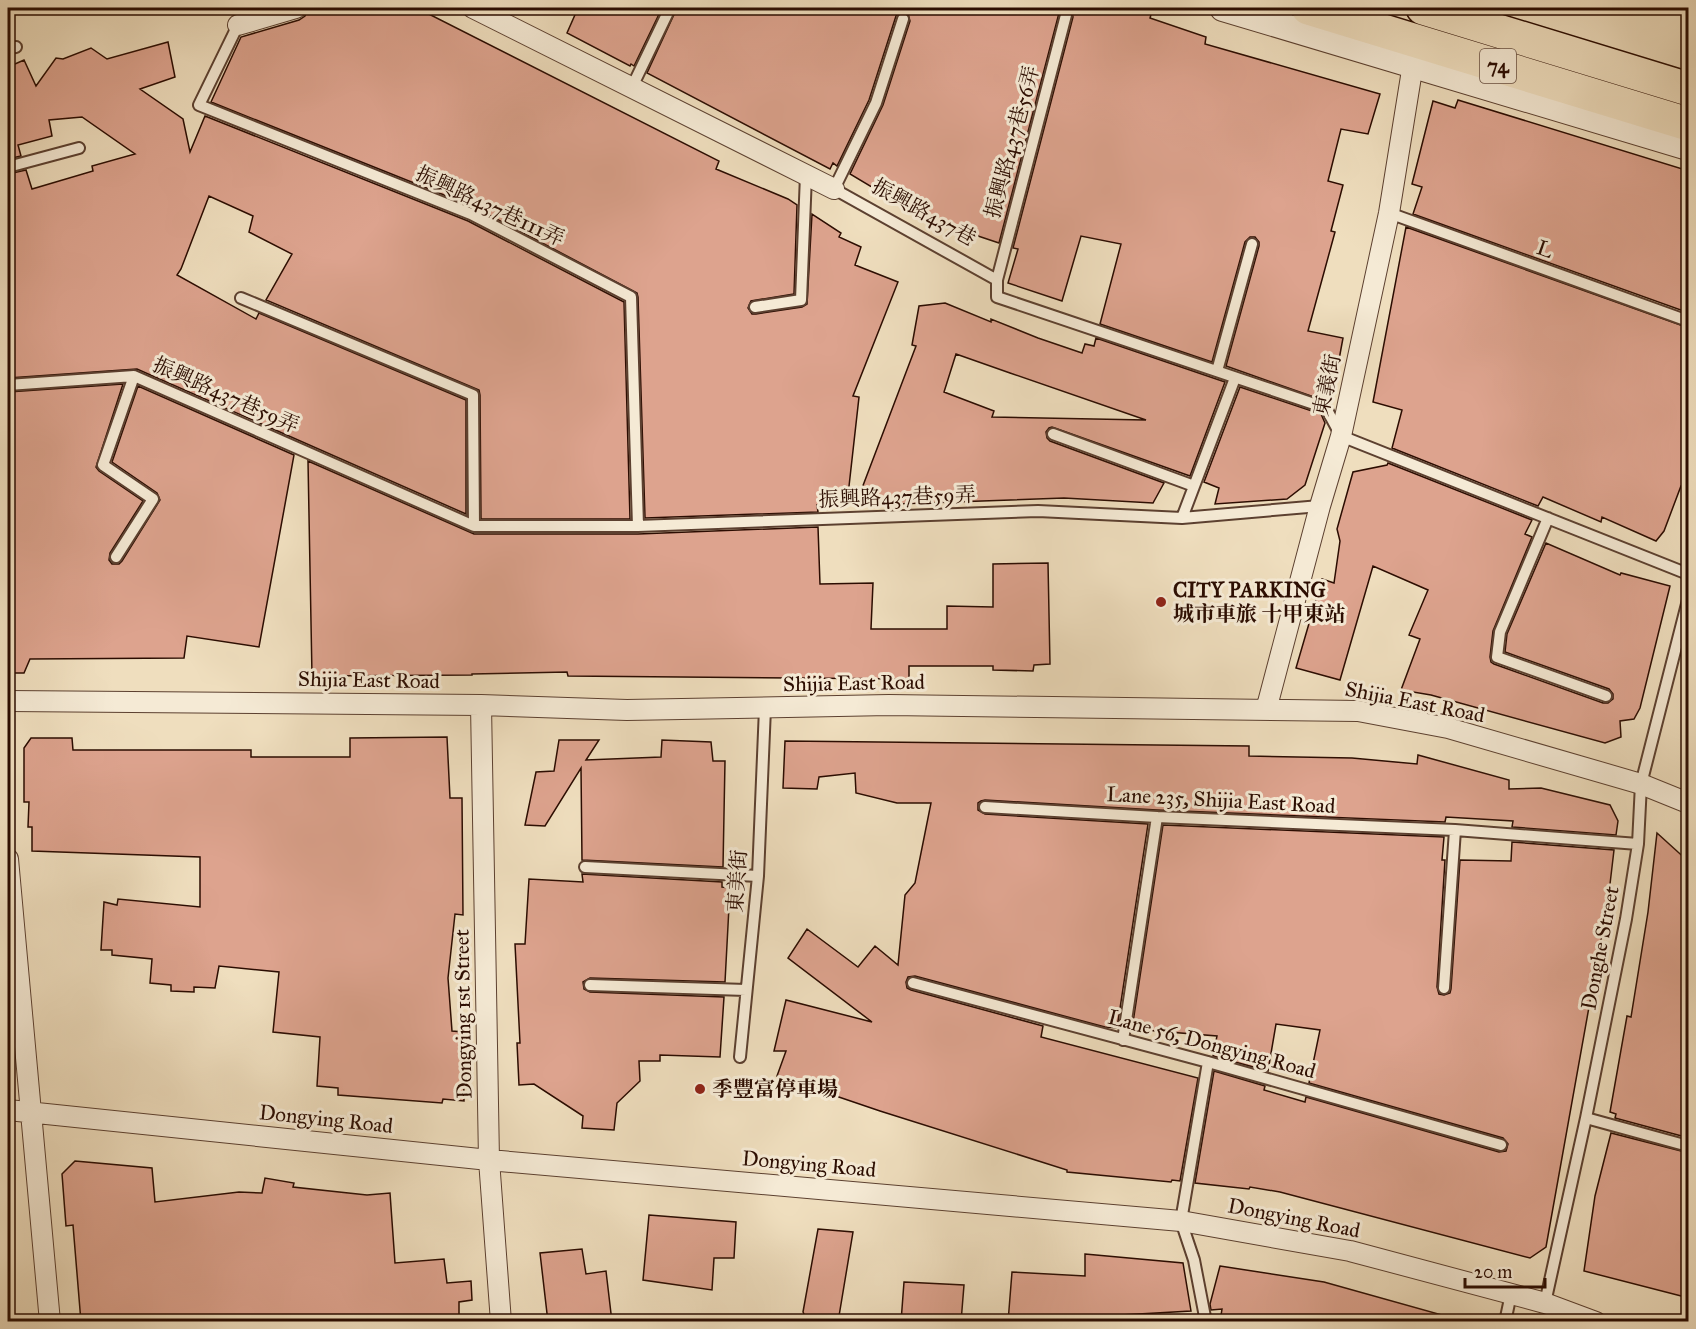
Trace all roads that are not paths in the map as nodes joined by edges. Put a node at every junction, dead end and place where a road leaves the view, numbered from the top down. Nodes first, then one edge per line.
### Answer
1 (296, 8) edge
2 (473, 8) edge
3 (670, 8) edge
4 (1223, 8) edge
5 (1308, 8) edge
6 (1423, 8) edge
7 (1066, 15) dead end
8 (903, 19) dead end
9 (238, 25) joint
10 (1413, 64) junction
11 (632, 87) junction
12 (1689, 89) edge
13 (1689, 124) edge
14 (1689, 147) edge
15 (79, 148) dead end
16 (8, 167) edge
17 (806, 175) junction
18 (834, 189) junction
19 (1389, 213) junction
20 (1252, 244) dead end
21 (997, 280) junction
22 (241, 298) dead end
23 (755, 307) dead end
24 (1689, 321) edge
25 (1217, 371) junction
26 (134, 376) junction
27 (1235, 378) junction
28 (8, 385) edge
29 (1053, 434) dead end
30 (1341, 436) junction
31 (1194, 486) junction
32 (1320, 506) junction
33 (1182, 518) junction
34 (1548, 518) junction
35 (474, 526) junction
36 (638, 526) junction
37 (116, 557) dead end
38 (1689, 574) edge
39 (1689, 600) edge
40 (1606, 696) dead end
41 (8, 701) edge
42 (481, 705) junction
43 (765, 708) junction
44 (1266, 710) junction
45 (1641, 784) junction
46 (1689, 803) edge
47 (985, 807) dead end
48 (1157, 817) junction
49 (1455, 830) junction
50 (1638, 844) junction
51 (8, 859) edge
52 (585, 867) dead end
53 (758, 876) junction
54 (913, 983) dead end
55 (590, 986) dead end
56 (1444, 988) dead end
57 (746, 990) junction
58 (1123, 1040) junction
59 (740, 1057) dead end
60 (1208, 1062) junction
61 (8, 1110) edge
62 (30, 1112) junction
63 (1586, 1118) junction
64 (1501, 1145) dead end
65 (1689, 1146) edge
66 (489, 1160) junction
67 (1182, 1221) junction
68 (1511, 1294) junction
69 (1545, 1303) junction
70 (50, 1322) edge
71 (501, 1322) edge
72 (1206, 1322) edge
73 (1504, 1322) edge
74 (1596, 1322) edge

1 - 9 street
2 - 11 street, 振興路437巷
3 - 11 lane
4 - 10 street
5 - 13 highway, 74
6 - 12 highway, 74
7 - 21 lane, 振興路437巷56弄
8 - 18 lane
9 - 36 lane, 振興路437巷111弄
10 - 14 street
10 - 19 street, 東義街
11 - 17 street, 振興路437巷
15 - 16 lane
17 - 18 street, 振興路437巷
17 - 23 lane
18 - 21 lane, 振興路437巷
19 - 24 lane, L
19 - 30 street, 東義街
20 - 25 lane
21 - 25 lane
22 - 35 lane
25 - 27 lane
26 - 28 lane
26 - 35 lane, 振興路437巷59弄
26 - 37 lane, 振興路437巷59弄
27 - 30 lane
27 - 31 lane
29 - 31 lane
30 - 32 street, 東義街
30 - 34 lane
31 - 33 lane
32 - 33 lane, 振興路437巷59弄
32 - 44 street, 東義街
33 - 36 lane, 振興路437巷59弄
34 - 38 lane
34 - 40 lane
35 - 36 lane, 振興路437巷59弄
39 - 45 lane, Donghe Street
41 - 42 street, Shijia East Road
42 - 43 street, Shijia East Road
42 - 66 street, Dongying 1st Street
43 - 44 street, Shijia East Road
43 - 53 lane, 東美街
44 - 45 street, Shijia East Road
45 - 46 street, Shijia East Road
45 - 50 lane, Donghe Street
47 - 48 lane, Lane 235, Shijia East Road
48 - 49 lane, Lane 235, Shijia East Road
48 - 58 lane
49 - 50 lane, Lane 235, Shijia East Road
49 - 56 lane
50 - 63 lane, Donghe Street
51 - 62 street
52 - 53 lane
53 - 57 lane, 東美街
54 - 58 lane, Lane 56, Dongying Road
55 - 57 lane
57 - 59 lane, 東美街
58 - 60 lane, Lane 56, Dongying Road
60 - 64 lane, Lane 56, Dongying Road
60 - 67 lane
61 - 62 street, Dongying Road
62 - 66 street, Dongying Road
62 - 70 street
63 - 65 lane
63 - 69 lane, Donghe Street
66 - 67 street, Dongying Road
66 - 71 street, Dongying 1st Street
67 - 68 street, Dongying Road
67 - 72 lane
68 - 69 street, Dongying Road
68 - 73 lane
69 - 74 street, Dongying Road

